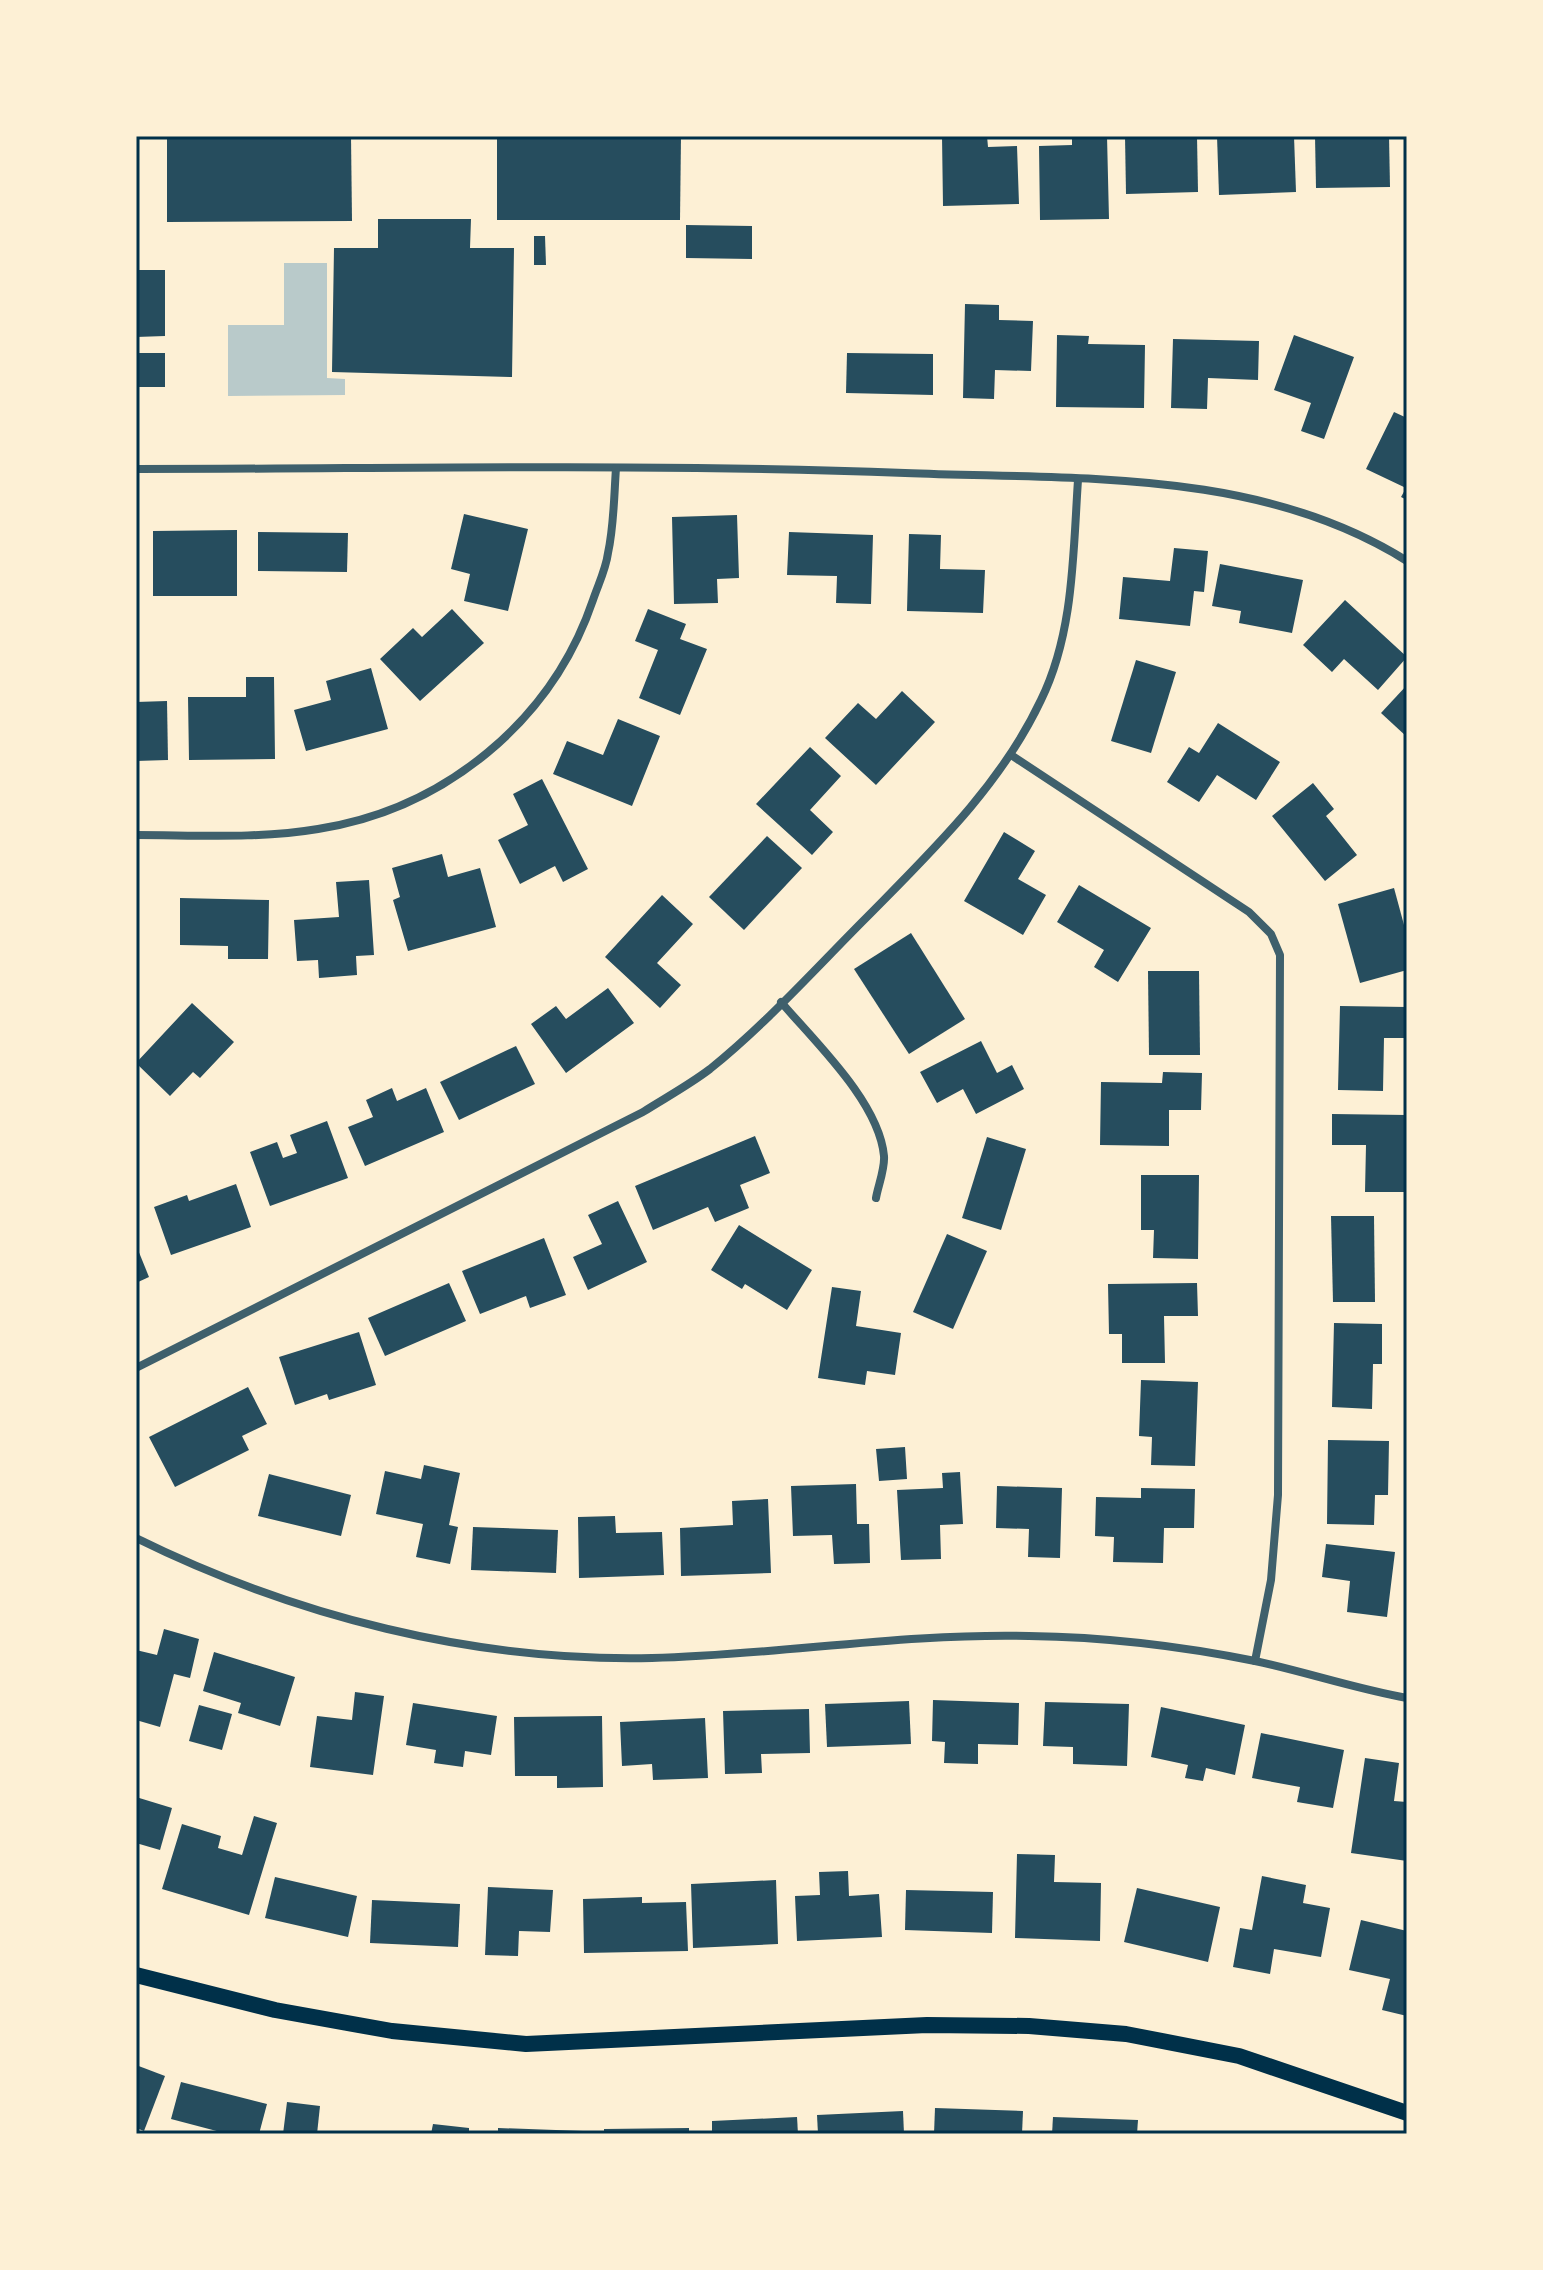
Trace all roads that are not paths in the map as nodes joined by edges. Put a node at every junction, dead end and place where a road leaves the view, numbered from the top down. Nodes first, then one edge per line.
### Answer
1 (616, 468) junction
2 (136, 469) edge
3 (1078, 480) junction
4 (1407, 561) edge
5 (1011, 755) junction
6 (136, 835) edge
7 (781, 1002) junction
8 (876, 1198) dead end
9 (136, 1368) edge
10 (136, 1538) edge
11 (1255, 1661) junction
12 (1407, 1698) edge
13 (136, 1975) edge
14 (1407, 2113) edge

1 - 2 street
1 - 3 street
1 - 6 street
3 - 4 street
3 - 5 street
5 - 7 street
5 - 11 street
7 - 8 street
7 - 9 street
10 - 11 street
11 - 12 street
13 - 14 main road

